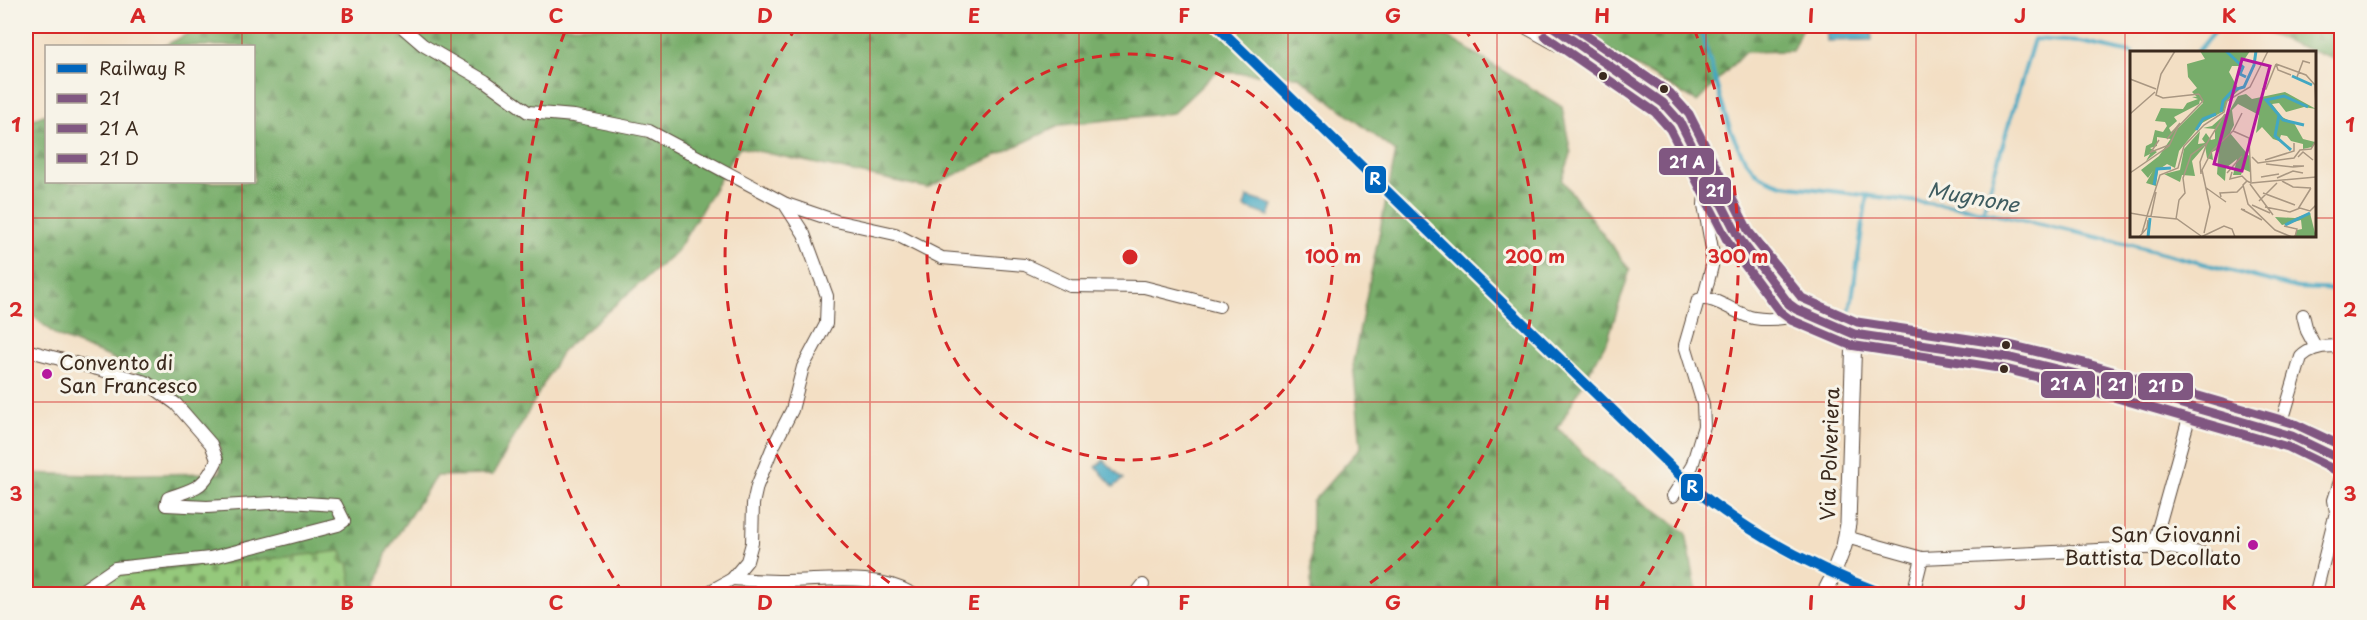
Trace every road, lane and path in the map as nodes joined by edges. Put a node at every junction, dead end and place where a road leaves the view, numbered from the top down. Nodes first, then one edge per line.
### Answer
1 (401, 26) edge
2 (1523, 26) edge
3 (1552, 26) edge
4 (1589, 51) junction
5 (1707, 174) junction
6 (784, 203) junction
7 (1704, 297) junction
8 (1219, 306) dead end
9 (1806, 315) junction
10 (2303, 315) dead end
11 (1854, 334) junction
12 (2342, 347) edge
13 (2316, 348) junction
14 (26, 350) edge
15 (2192, 407) junction
16 (2279, 432) junction
17 (2342, 460) edge
18 (2342, 475) edge
19 (1674, 496) dead end
20 (2339, 508) edge
21 (1846, 537) junction
22 (2153, 547) junction
23 (2205, 554) dead end
24 (1922, 558) junction
25 (732, 579) junction
26 (1830, 582) edge
27 (2317, 588) dead end
28 (77, 594) edge
29 (705, 594) edge
30 (913, 594) edge
31 (1913, 594) edge

1 - 6 street
2 - 4 street
3 - 4 main road
4 - 5 main road
5 - 7 street
5 - 9 main road
6 - 8 street
6 - 25 street
7 - 9 street
7 - 19 street
9 - 11 main road
10 - 13 street
11 - 15 main road
11 - 21 street, Via Polveriera
12 - 13 street
13 - 16 street
14 - 28 street
15 - 16 main road
15 - 22 street
16 - 17 main road
18 - 20 street
20 - 27 street
21 - 24 street, Via Polveriera
21 - 26 street
22 - 23 street, Via Polveriera
22 - 24 street, Via Polveriera
24 - 31 street
25 - 29 street
25 - 30 street

